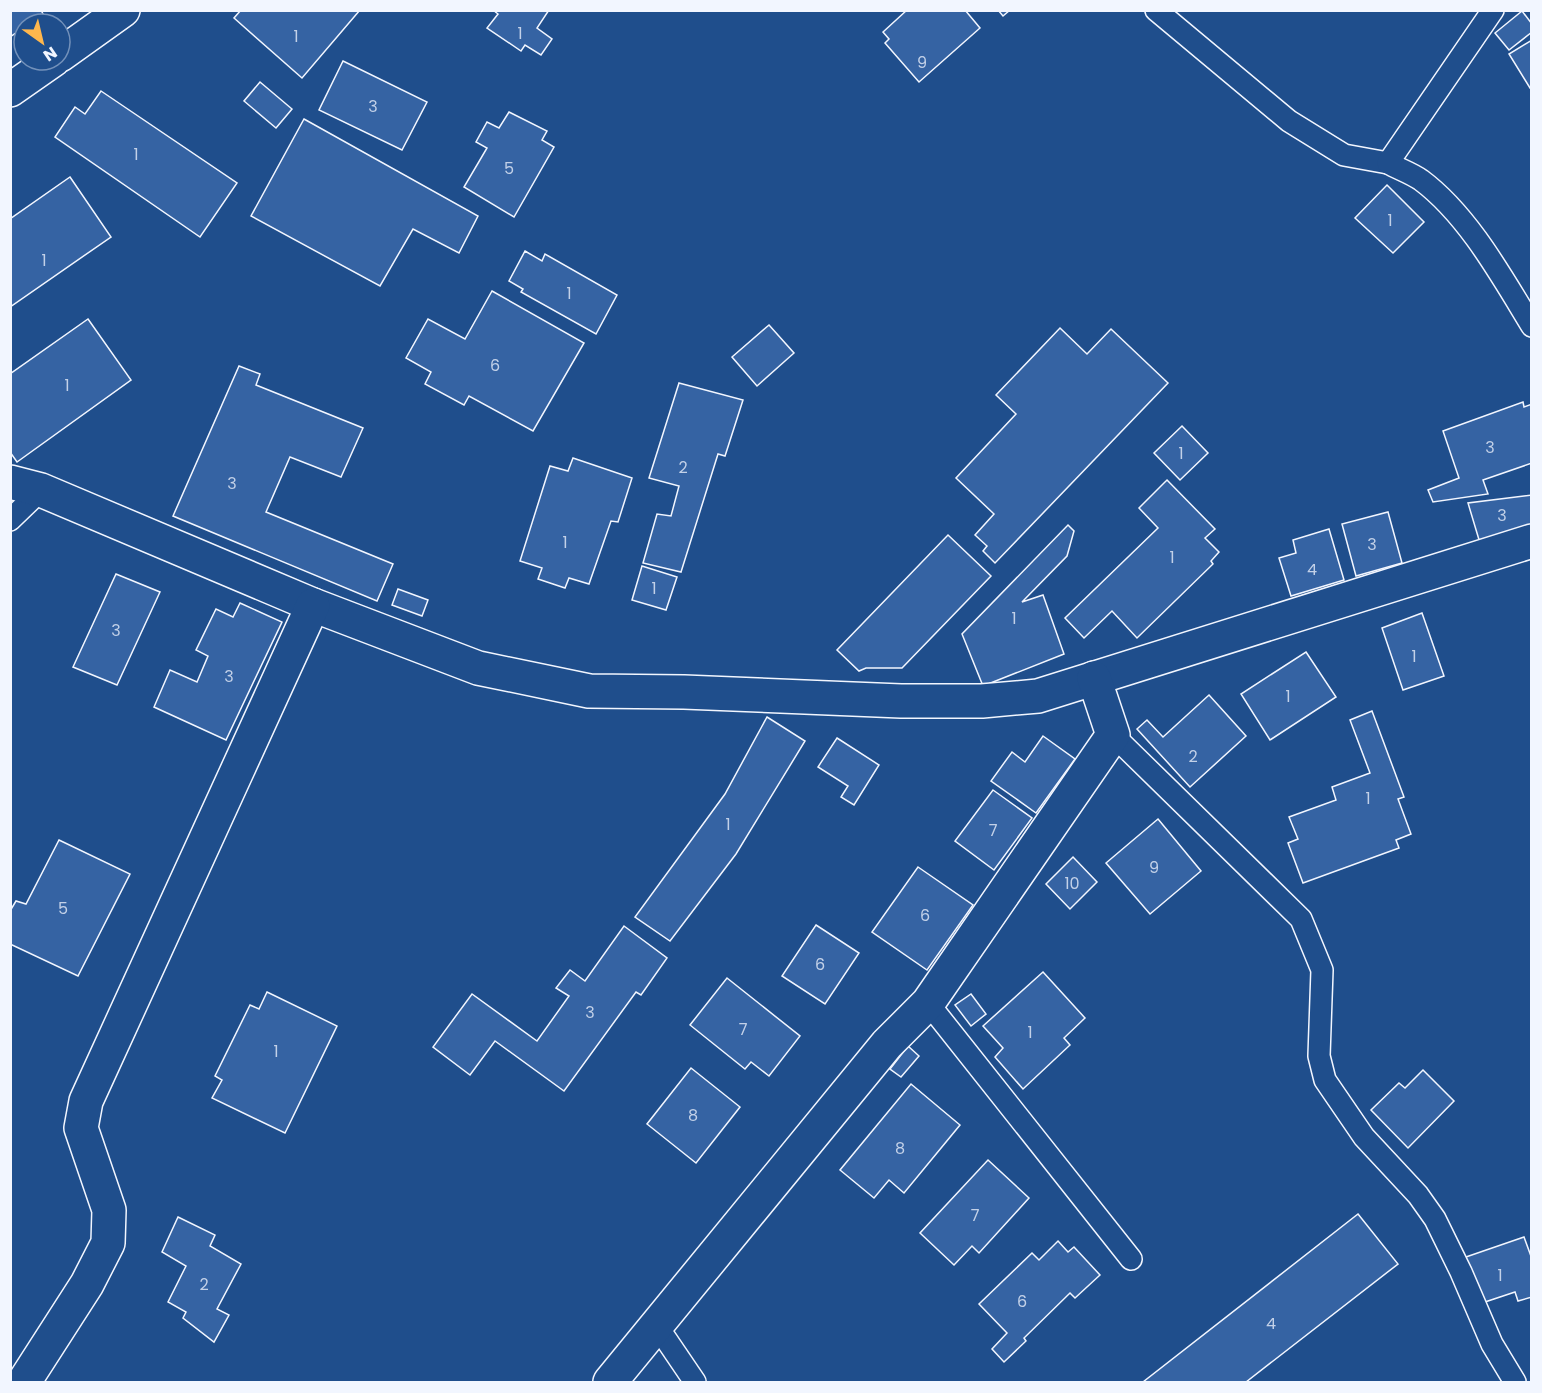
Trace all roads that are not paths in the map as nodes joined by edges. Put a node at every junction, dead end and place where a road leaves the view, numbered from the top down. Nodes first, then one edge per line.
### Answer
1 (1156, 10) edge
2 (1493, 10) edge
3 (121, 11) edge
4 (72, 46) edge
5 (36, 72) edge
6 (10, 90) edge
7 (1388, 163) junction
8 (1532, 327) edge
9 (26, 486) edge
10 (10, 520) edge
11 (1532, 541) edge
12 (313, 605) junction
13 (1094, 678) junction
14 (1113, 735) junction
15 (928, 1003) junction
16 (1131, 1259) dead end
17 (657, 1326) junction
18 (24, 1383) edge
19 (610, 1383) edge
20 (695, 1383) edge
21 (1515, 1383) edge

1 - 7 lane
2 - 7 lane
3 - 4 street
5 - 6 street
7 - 8 lane
9 - 10 lane
9 - 12 street
11 - 13 street
12 - 13 street
12 - 18 street
13 - 14 street
14 - 15 street
14 - 21 lane
15 - 16 lane
15 - 17 street
17 - 19 street
17 - 20 lane

